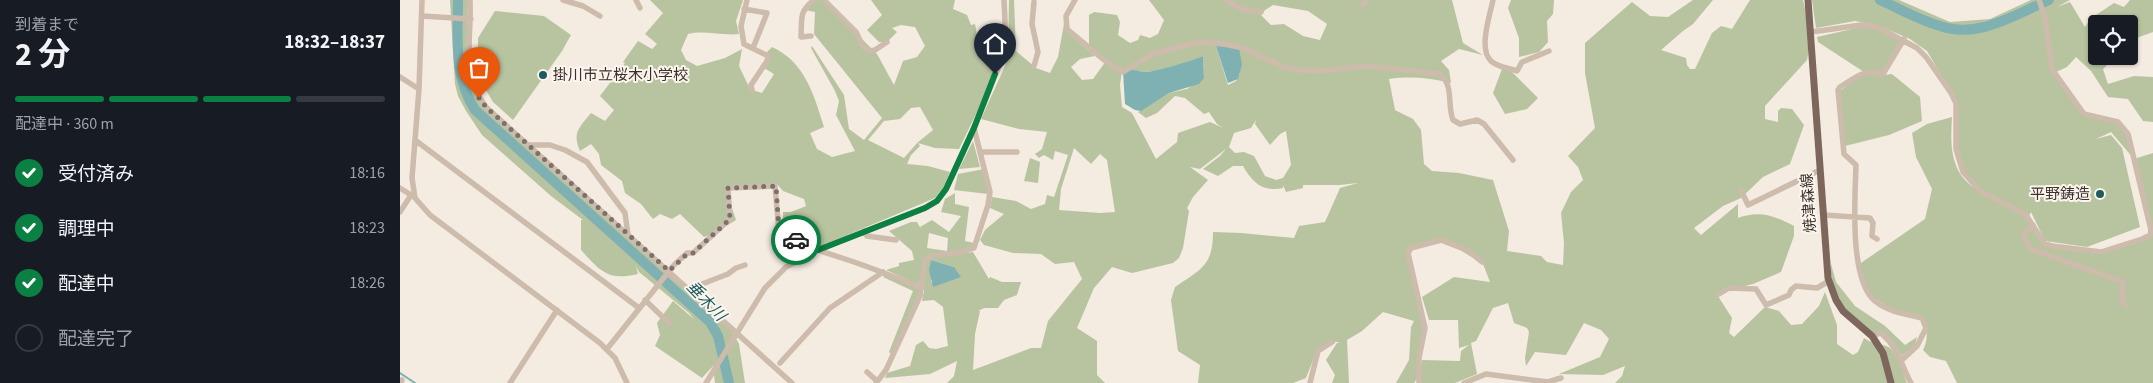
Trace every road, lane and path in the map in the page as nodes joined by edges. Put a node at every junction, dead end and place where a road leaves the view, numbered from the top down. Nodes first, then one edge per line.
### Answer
1 (422, 0) edge
2 (470, 0) edge
3 (563, 0) edge
4 (636, 0) edge
5 (747, 0) edge
6 (814, 0) edge
7 (824, 0) edge
8 (1004, 0) edge
9 (1026, 0) edge
10 (1075, 0) edge
11 (1227, 0) edge
12 (1367, 0) edge
13 (1493, 0) edge
14 (1808, 0) edge
15 (2039, 0) edge
16 (1035, 1) edge
17 (1362, 5) dead end
18 (640, 8) dead end
19 (744, 9) junction
20 (1261, 12) dead end
21 (422, 16) junction
22 (600, 16) dead end
23 (469, 20) junction
24 (1811, 32) junction
25 (811, 36) dead end
26 (1904, 40) junction
27 (887, 42) dead end
28 (753, 48) junction
29 (1549, 51) dead end
30 (1034, 66) dead end
31 (400, 77) edge
32 (419, 89) junction
33 (752, 90) dead end
34 (974, 128) junction
35 (415, 140) junction
36 (528, 145) junction
37 (980, 152) junction
38 (1017, 152) dead end
39 (1513, 160) dead end
40 (1820, 170) junction
41 (400, 188) edge
42 (1741, 190) dead end
43 (412, 193) junction
44 (400, 212) edge
45 (1824, 215) junction
46 (1855, 218) junction
47 (2032, 225) junction
48 (864, 231) junction
49 (628, 235) junction
50 (1877, 239) dead end
51 (896, 240) dead end
52 (818, 250) junction
53 (1482, 262) dead end
54 (745, 265) dead end
55 (883, 272) junction
56 (667, 273) junction
57 (1829, 282) junction
58 (922, 288) junction
59 (689, 289) junction
60 (1720, 294) dead end
61 (645, 300) junction
62 (2126, 306) dead end
63 (639, 308) junction
64 (557, 310) junction
65 (669, 322) dead end
66 (737, 334) junction
67 (1872, 336) junction
68 (1332, 342) dead end
69 (607, 349) junction
70 (1902, 360) junction
71 (780, 363) dead end
72 (867, 372) dead end
73 (1561, 378) dead end
74 (877, 382) edge
75 (510, 383) edge
76 (627, 383) edge
77 (706, 383) edge
78 (792, 383) edge
79 (1310, 383) edge
80 (1419, 383) edge
81 (1464, 383) edge
82 (1891, 383) edge
83 (1911, 383) edge

1 - 21 street
2 - 23 street
3 - 22 street
4 - 18 street
5 - 19 street
6 - 25 street
7 - 27 street
8 - 34 street
9 - 16 street
10 - 39 street
11 - 20 street
12 - 17 street
13 - 29 street
14 - 24 main road, 焼津森線
15 - 47 street
16 - 30 street
19 - 28 street
19 - 28 street
21 - 23 street
21 - 32 street
23 - 36 street
24 - 26 street
24 - 40 main road, 焼津森線
26 - 46 street
26 - 47 street
28 - 33 street
31 - 32 street
32 - 35 street
34 - 37 street
34 - 48 street
35 - 43 street
35 - 63 street
36 - 49 street
36 - 49 street
37 - 38 street
37 - 58 street
40 - 42 street
40 - 45 main road, 焼津森線
41 - 43 street
43 - 44 street
43 - 64 street
45 - 46 street
45 - 57 main road, 焼津森線
46 - 50 street
46 - 70 street
47 - 62 street
48 - 51 street
48 - 52 street
49 - 56 street
52 - 55 street
52 - 56 street
52 - 66 street
53 - 80 street
54 - 59 street
55 - 58 street
55 - 71 street
56 - 59 street
56 - 61 street
57 - 60 street
57 - 67 main road, 焼津森線
58 - 74 street
59 - 66 street
61 - 63 street
61 - 65 street
63 - 69 street
64 - 69 street
64 - 75 street
66 - 77 street
66 - 78 street
67 - 70 street
67 - 82 main road, 焼津森線
68 - 79 street
69 - 76 street
70 - 83 street
72 - 74 street
73 - 81 street

